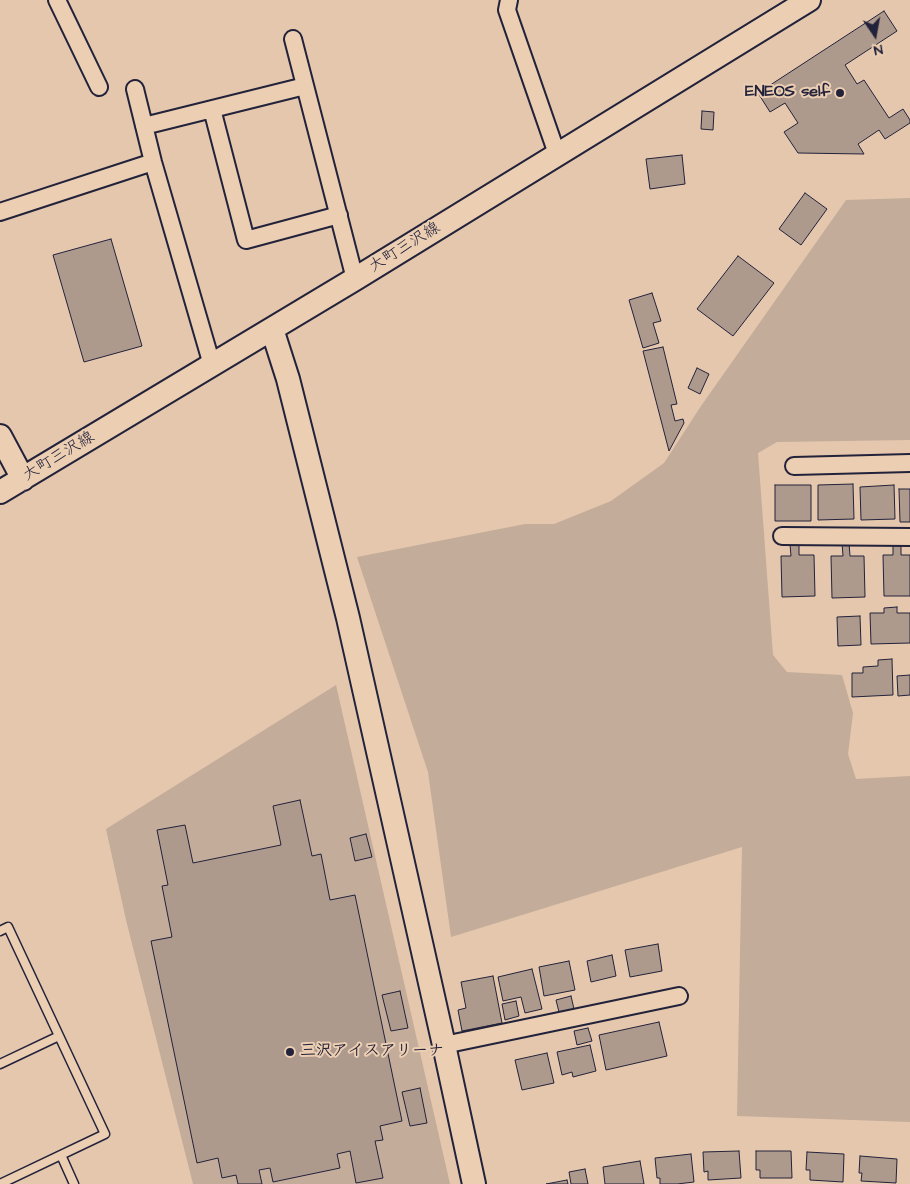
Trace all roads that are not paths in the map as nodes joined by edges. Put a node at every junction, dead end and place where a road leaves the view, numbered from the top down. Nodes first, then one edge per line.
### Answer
1 (57, 0) edge
2 (509, 0) edge
3 (809, 0) edge
4 (293, 39) dead end
5 (305, 86) junction
6 (99, 87) dead end
7 (135, 89) dead end
8 (212, 109) junction
9 (144, 126) junction
10 (557, 154) junction
11 (153, 162) junction
12 (0, 212) edge
13 (339, 215) junction
14 (355, 279) junction
15 (272, 329) junction
16 (212, 365) junction
17 (0, 436) edge
18 (910, 463) edge
19 (794, 466) dead end
20 (23, 479) junction
21 (0, 492) edge
22 (782, 536) dead end
23 (910, 537) edge
24 (0, 931) edge
25 (679, 996) dead end
26 (59, 1036) junction
27 (444, 1044) junction
28 (0, 1064) edge
29 (61, 1155) junction
30 (0, 1184) edge
31 (74, 1184) edge
32 (474, 1184) edge

1 - 6 street
2 - 10 street
3 - 10 main road, 大町三沢線
4 - 5 street
5 - 8 street
5 - 13 street
7 - 9 street
8 - 9 street
8 - 13 street
9 - 11 street
10 - 14 main road, 大町三沢線
11 - 12 street
11 - 16 street
13 - 14 street
14 - 15 main road, 大町三沢線
15 - 16 main road, 大町三沢線
15 - 27 main road
16 - 20 main road, 大町三沢線
17 - 20 main road
18 - 19 street
20 - 21 main road, 大町三沢線
22 - 23 street
24 - 26 lane
25 - 27 street
26 - 28 lane
26 - 29 lane
27 - 32 main road
29 - 30 lane
29 - 31 lane

